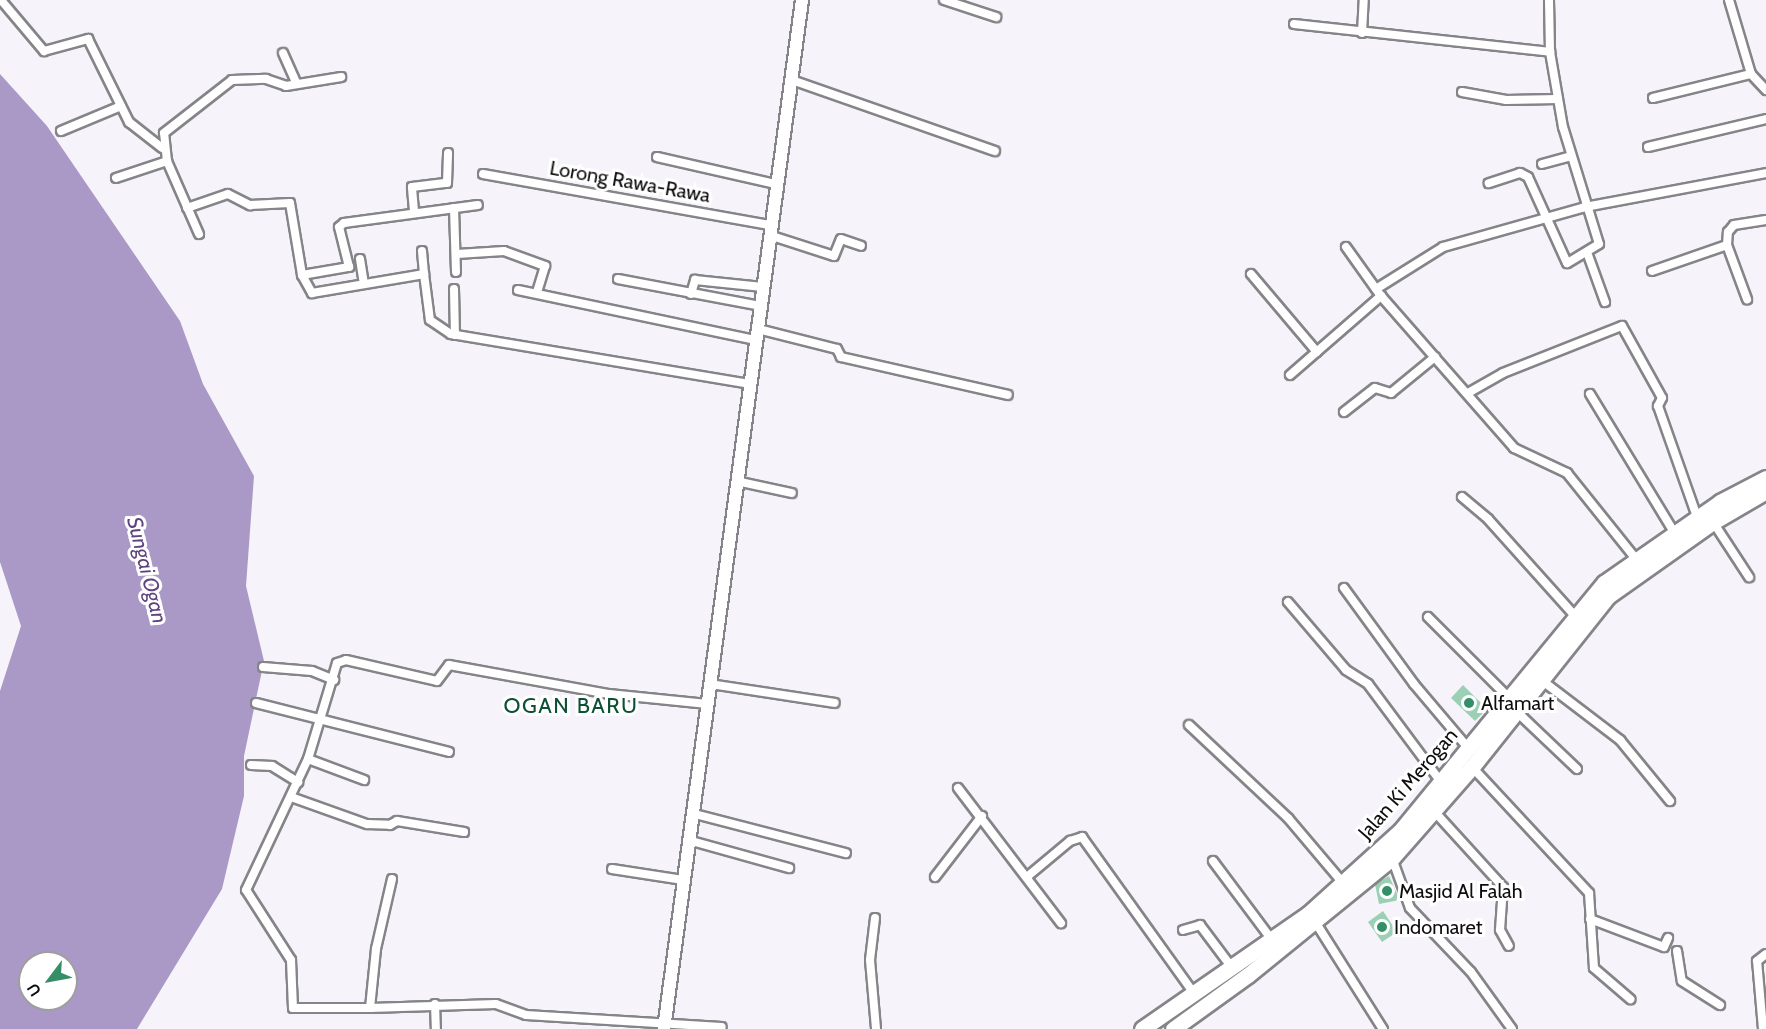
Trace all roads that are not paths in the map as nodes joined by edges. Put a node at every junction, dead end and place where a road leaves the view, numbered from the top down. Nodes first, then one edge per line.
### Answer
1 (1, 0) edge
2 (802, 0) edge
3 (944, 0) edge
4 (1364, 0) edge
5 (1549, 0) edge
6 (1729, 0) edge
7 (996, 18) dead end
8 (1294, 24) dead end
9 (1362, 33) junction
10 (1550, 52) junction
11 (283, 53) dead end
12 (1751, 74) junction
13 (341, 77) dead end
14 (792, 80) junction
15 (296, 82) junction
16 (1766, 90) edge
17 (1462, 92) dead end
18 (1653, 98) dead end
19 (1558, 99) junction
20 (121, 106) junction
21 (1766, 119) edge
22 (62, 131) dead end
23 (1648, 147) dead end
24 (162, 148) junction
25 (995, 151) dead end
26 (448, 153) dead end
27 (1571, 156) junction
28 (657, 157) dead end
29 (167, 161) junction
30 (1542, 164) dead end
31 (1766, 173) edge
32 (483, 174) dead end
33 (116, 178) dead end
34 (1490, 183) dead end
35 (776, 184) junction
36 (478, 205) dead end
37 (1585, 207) junction
38 (187, 208) junction
39 (454, 208) junction
40 (414, 211) junction
41 (1550, 220) junction
42 (1766, 220) edge
43 (770, 230) junction
44 (199, 234) dead end
45 (1727, 245) junction
46 (861, 246) dead end
47 (1346, 247) dead end
48 (422, 251) dead end
49 (457, 254) junction
50 (1588, 255) junction
51 (360, 260) dead end
52 (1652, 271) dead end
53 (456, 272) dead end
54 (424, 274) junction
55 (1251, 274) dead end
56 (302, 275) junction
57 (618, 279) dead end
58 (364, 284) junction
59 (763, 287) junction
60 (454, 289) dead end
61 (518, 290) dead end
62 (1378, 292) junction
63 (537, 293) junction
64 (691, 294) junction
65 (1747, 299) dead end
66 (1605, 302) dead end
67 (761, 306) junction
68 (757, 334) junction
69 (455, 335) junction
70 (1317, 352) junction
71 (1435, 357) junction
72 (1290, 375) dead end
73 (750, 384) junction
74 (1468, 393) junction
75 (1590, 394) dead end
76 (1008, 395) dead end
77 (1344, 412) dead end
78 (1766, 478) edge
79 (736, 482) junction
80 (1766, 491) edge
81 (792, 493) dead end
82 (1462, 497) dead end
83 (1697, 517) junction
84 (1713, 522) junction
85 (1674, 532) junction
86 (1636, 559) junction
87 (1749, 577) dead end
88 (1344, 588) dead end
89 (1288, 602) dead end
90 (1574, 615) junction
91 (1428, 617) dead end
92 (262, 667) dead end
93 (1540, 679) junction
94 (334, 680) junction
95 (710, 684) junction
96 (1508, 697) junction
97 (835, 702) dead end
98 (255, 703) dead end
99 (707, 704) junction
100 (1516, 711) junction
101 (322, 720) junction
102 (1189, 725) dead end
103 (1468, 748) junction
104 (449, 752) dead end
105 (308, 759) junction
106 (251, 765) dead end
107 (1472, 767) junction
108 (1577, 769) dead end
109 (364, 780) dead end
110 (298, 782) junction
111 (1441, 782) junction
112 (958, 788) dead end
113 (291, 797) junction
114 (1670, 801) dead end
115 (1433, 810) junction
116 (691, 813) junction
117 (982, 816) junction
118 (464, 832) dead end
119 (687, 845) junction
120 (846, 852) dead end
121 (1392, 858) junction
122 (1213, 861) dead end
123 (789, 868) dead end
124 (612, 869) dead end
125 (1028, 876) junction
126 (935, 877) dead end
127 (683, 878) junction
128 (392, 879) dead end
129 (1343, 883) junction
130 (875, 918) dead end
131 (1590, 919) junction
132 (1314, 920) junction
133 (1061, 923) dead end
134 (1183, 930) dead end
135 (1668, 938) dead end
136 (1272, 940) junction
137 (1509, 946) dead end
138 (1677, 951) dead end
139 (1766, 954) edge
140 (1233, 969) junction
141 (1195, 996) junction
142 (1630, 999) dead end
143 (435, 1004) junction
144 (1720, 1005) dead end
145 (370, 1008) junction
146 (1764, 1014) edge
147 (664, 1025) edge
148 (722, 1027) dead end
149 (436, 1029) edge
150 (876, 1029) edge
151 (1142, 1029) edge
152 (1173, 1029) edge
153 (1383, 1029) edge
154 (1512, 1029) edge
155 (1763, 1029) edge

1 - 20 street
2 - 14 street
3 - 7 street
4 - 9 street
5 - 10 street
6 - 12 street
8 - 9 street
9 - 10 street
10 - 19 street
11 - 15 street
12 - 16 street
12 - 18 street
13 - 15 street
14 - 25 street
14 - 35 street
15 - 24 street
17 - 19 street
19 - 27 street
20 - 22 street
20 - 24 street
21 - 23 street
24 - 29 street
26 - 40 street
27 - 30 street
27 - 37 street
28 - 35 street
29 - 33 street
29 - 38 street
31 - 37 street
32 - 43 street, Lorong Rawa-Rawa
34 - 41 street
35 - 43 street
36 - 39 street
37 - 41 street
37 - 50 street
38 - 44 street
38 - 56 street
39 - 40 street
39 - 49 street
40 - 56 street
41 - 50 street
41 - 62 street
42 - 45 street
43 - 46 street, Lorong Rawa-Rawa
43 - 59 street
45 - 52 street
45 - 65 street
47 - 62 street
48 - 54 street
49 - 53 street
49 - 63 street
50 - 66 street
51 - 58 street
54 - 58 street
54 - 69 street
55 - 70 street
56 - 58 street
57 - 64 street
59 - 64 street
59 - 67 street
60 - 69 street
61 - 63 street
62 - 70 street
62 - 71 street
63 - 68 street
64 - 67 street
67 - 68 street
68 - 73 street
68 - 76 street
69 - 73 street
70 - 72 street
71 - 74 street
71 - 77 street
73 - 79 street
74 - 83 street
74 - 86 street
75 - 85 street
78 - 83 highway, Jalan Ki Merogan
79 - 81 street
79 - 95 street
80 - 84 highway, Jalan Ki Merogan
82 - 90 street
83 - 85 highway, Jalan Ki Merogan
84 - 87 street
84 - 93 highway, Jalan Ki Merogan
85 - 86 highway, Jalan Ki Merogan
86 - 90 highway, Jalan Ki Merogan
88 - 103 street
89 - 111 street
90 - 96 highway, Jalan Ki Merogan
91 - 96 street
92 - 94 street
93 - 100 highway, Jalan Ki Merogan
93 - 114 street
94 - 99 street
94 - 101 street
95 - 97 street
95 - 99 street
96 - 103 highway, Jalan Ki Merogan
98 - 101 street
99 - 116 street
100 - 107 highway, Jalan Ki Merogan
100 - 108 street
101 - 104 street
101 - 105 street
102 - 129 street
103 - 111 highway, Jalan Ki Merogan
105 - 109 street
105 - 110 street
106 - 110 street
107 - 115 highway, Jalan Ki Merogan
107 - 131 street
110 - 113 street
111 - 129 highway, Jalan Ki Merogan
112 - 117 street
113 - 118 street
113 - 145 street
115 - 121 highway, Jalan Ki Merogan
115 - 137 street
116 - 119 street
116 - 120 street
117 - 125 street
117 - 126 street
119 - 123 street
119 - 127 street
121 - 132 highway, Jalan Ki Merogan
121 - 154 street
122 - 136 street
124 - 127 street
125 - 133 street
125 - 141 street
127 - 147 street
128 - 145 street
129 - 136 highway, Jalan Ki Merogan
130 - 150 street
131 - 135 street
131 - 142 street
132 - 152 highway, Jalan Ki Merogan
132 - 153 street
134 - 140 street
136 - 140 highway, Jalan Ki Merogan
138 - 144 street
139 - 146 street
140 - 141 highway, Jalan Ki Merogan
141 - 151 highway, Jalan Ki Merogan
143 - 145 street
143 - 147 street
143 - 149 street
146 - 155 street
147 - 148 street

